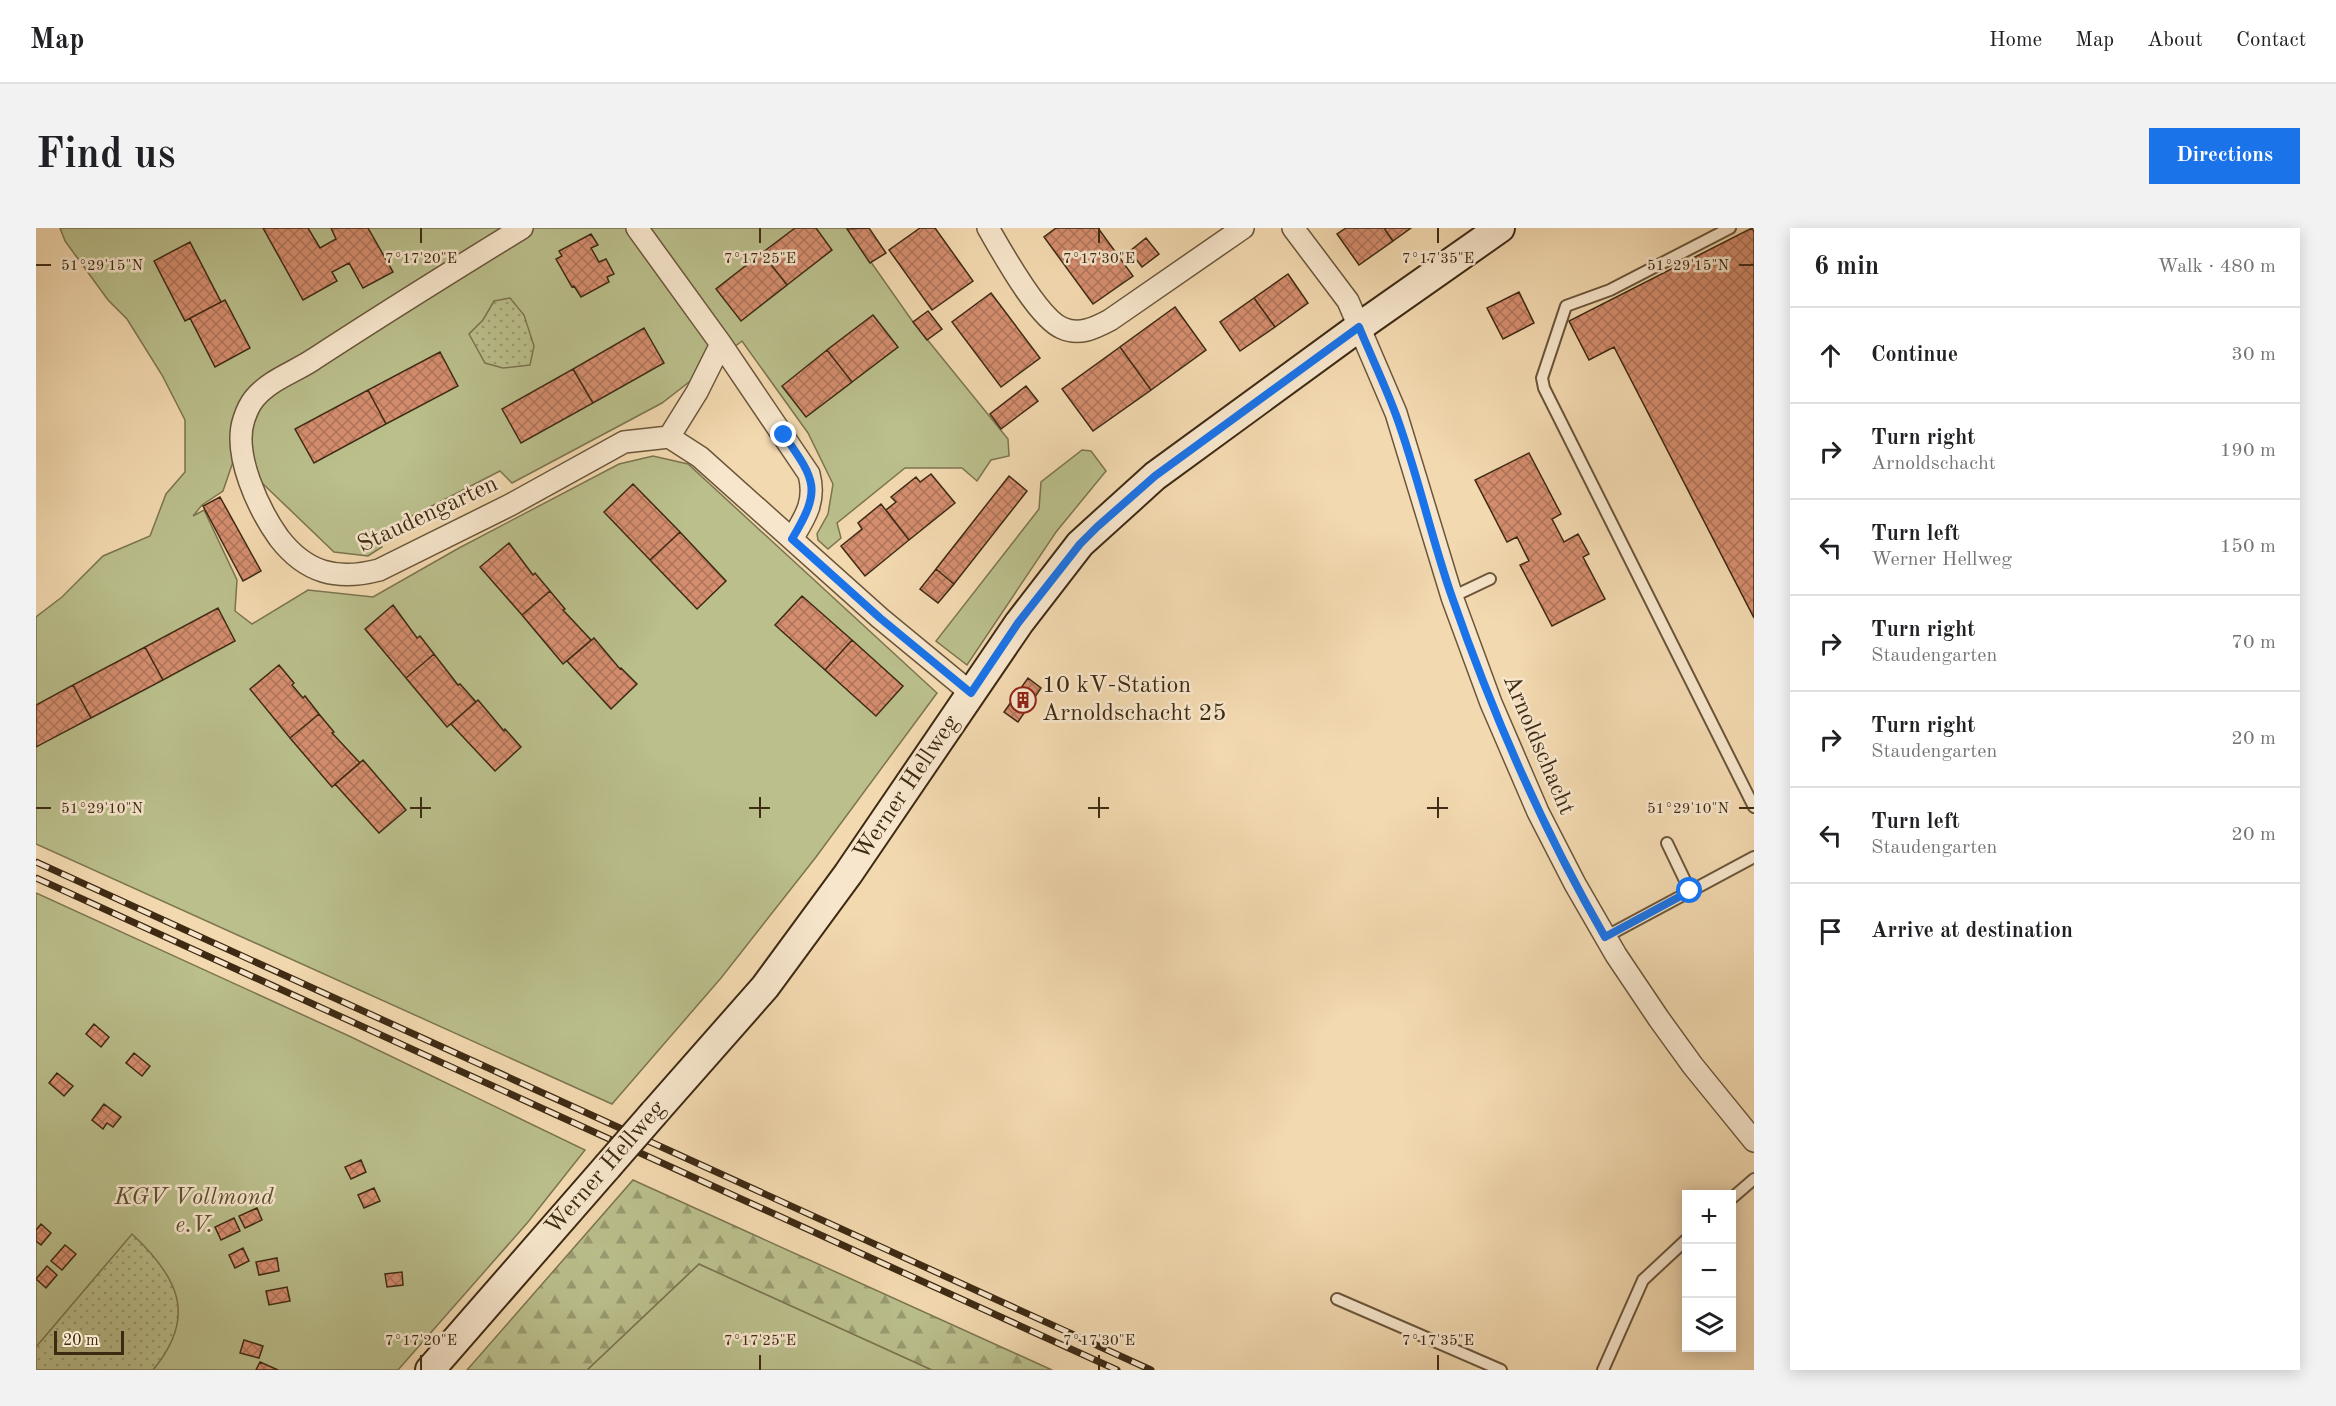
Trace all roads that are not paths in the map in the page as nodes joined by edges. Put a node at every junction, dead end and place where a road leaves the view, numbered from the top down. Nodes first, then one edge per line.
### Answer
1 (522, 228) edge
2 (637, 228) edge
3 (988, 228) edge
4 (1243, 228) edge
5 (1293, 228) edge
6 (1500, 228) edge
7 (1730, 228) edge
8 (1359, 327) junction
9 (721, 344) junction
10 (669, 437) junction
11 (792, 539) junction
12 (1490, 579) dead end
13 (1452, 597) junction
14 (971, 693) junction
15 (1754, 807) edge
16 (1666, 843) dead end
17 (1754, 857) edge
18 (1690, 891) junction
19 (1605, 937) junction
20 (1753, 1138) edge
21 (1754, 1179) edge
22 (1736, 1194) edge
23 (1682, 1244) edge
24 (1337, 1299) dead end
25 (430, 1370) edge
26 (1501, 1370) edge
27 (1603, 1370) edge

1 - 10 street, Staudengarten
2 - 9 street
3 - 4 street
5 - 8 street, Arnoldschacht
6 - 8 main road, Werner Hellweg
7 - 15 lane
8 - 13 street, Arnoldschacht
8 - 14 main road, Werner Hellweg
9 - 10 street
9 - 11 street
10 - 11 street
11 - 14 street
12 - 13 lane
13 - 19 street, Arnoldschacht
14 - 25 main road, Werner Hellweg, bridge
16 - 18 lane
17 - 18 lane
18 - 19 lane
19 - 20 street, Arnoldschacht
21 - 22 lane
23 - 27 lane
24 - 26 lane

